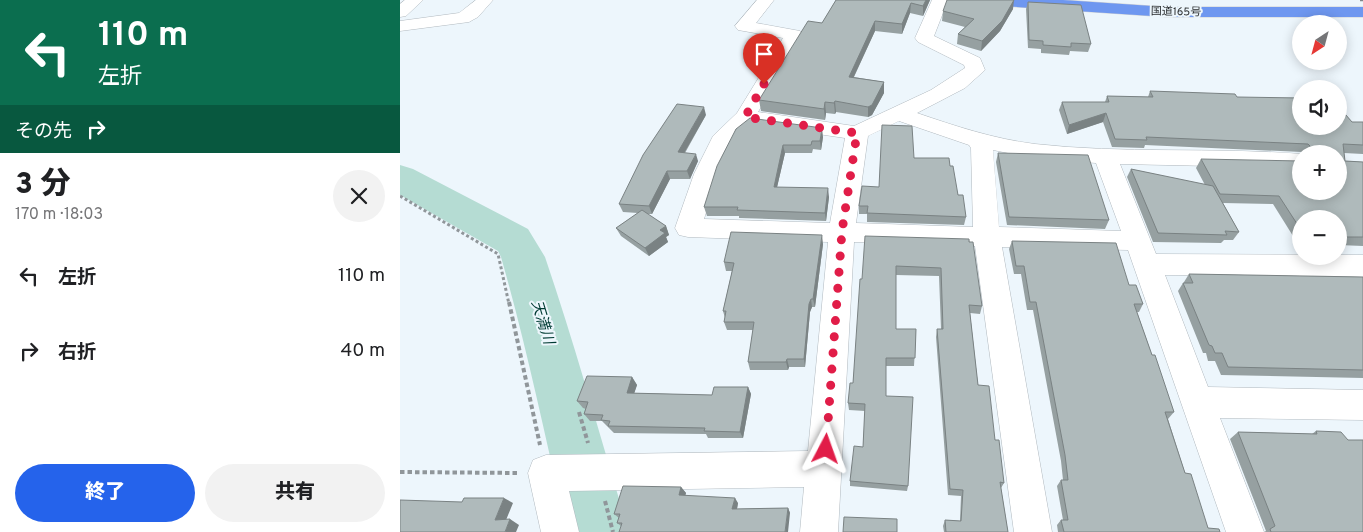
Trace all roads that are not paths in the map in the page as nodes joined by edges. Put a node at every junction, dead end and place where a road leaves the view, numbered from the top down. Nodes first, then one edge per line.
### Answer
1 (415, 0) edge
2 (485, 0) edge
3 (766, 0) edge
4 (940, 0) edge
5 (988, 0) edge
6 (993, 0) edge
7 (443, 6) dead end
8 (400, 12) edge
9 (1363, 12) edge
10 (423, 23) junction
11 (400, 26) edge
12 (898, 114) junction
13 (745, 117) junction
14 (857, 133) junction
15 (977, 140) junction
16 (1104, 156) junction
17 (1292, 161) edge
18 (842, 231) junction
19 (987, 237) junction
20 (1142, 252) junction
21 (1363, 266) edge
22 (1197, 402) junction
23 (1363, 405) edge
24 (824, 469) junction
25 (560, 532) edge
26 (820, 532) edge
27 (1033, 532) edge
28 (1245, 532) edge

1 - 8 street
2 - 10 street
3 - 13 street
4 - 12 street
5 - 6 highway, 国道165号
6 - 9 highway, 国道165号
7 - 10 street
10 - 11 street
12 - 14 street
12 - 15 street
13 - 14 street
13 - 18 street
14 - 18 street
15 - 16 street
15 - 19 street
16 - 17 street
16 - 20 street
18 - 19 street
18 - 24 street
19 - 20 street
19 - 27 street
20 - 21 street
20 - 22 street
22 - 23 street
22 - 28 street
24 - 25 street
24 - 26 street

